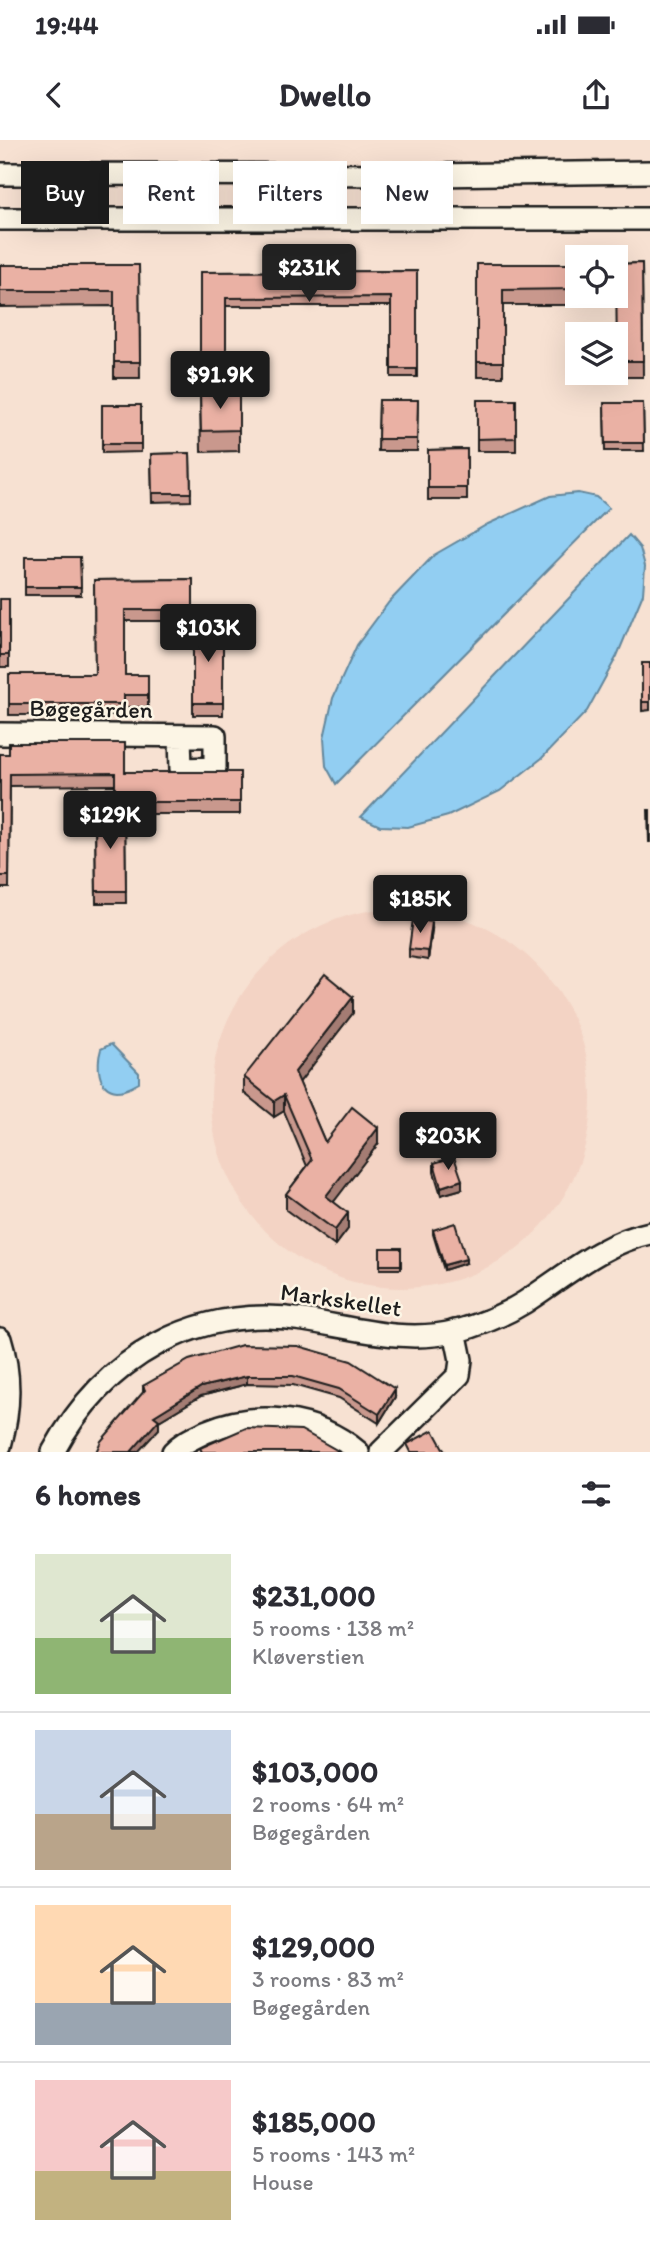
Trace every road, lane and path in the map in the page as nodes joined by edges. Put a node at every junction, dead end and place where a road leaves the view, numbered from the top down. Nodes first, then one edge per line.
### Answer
1 (650, 172) edge
2 (0, 174) edge
3 (0, 219) edge
4 (650, 219) edge
5 (0, 734) edge
6 (180, 736) dead end
7 (650, 1233) edge
8 (455, 1331) junction
9 (0, 1339) edge
10 (0, 1446) edge
11 (53, 1452) edge
12 (173, 1452) edge
13 (358, 1452) edge
14 (381, 1452) edge

1 - 2 street
3 - 4 street
5 - 6 street, Bøgegården
7 - 8 street, Markskellet
8 - 11 street, Markskellet
8 - 14 street
9 - 10 street
12 - 13 street

